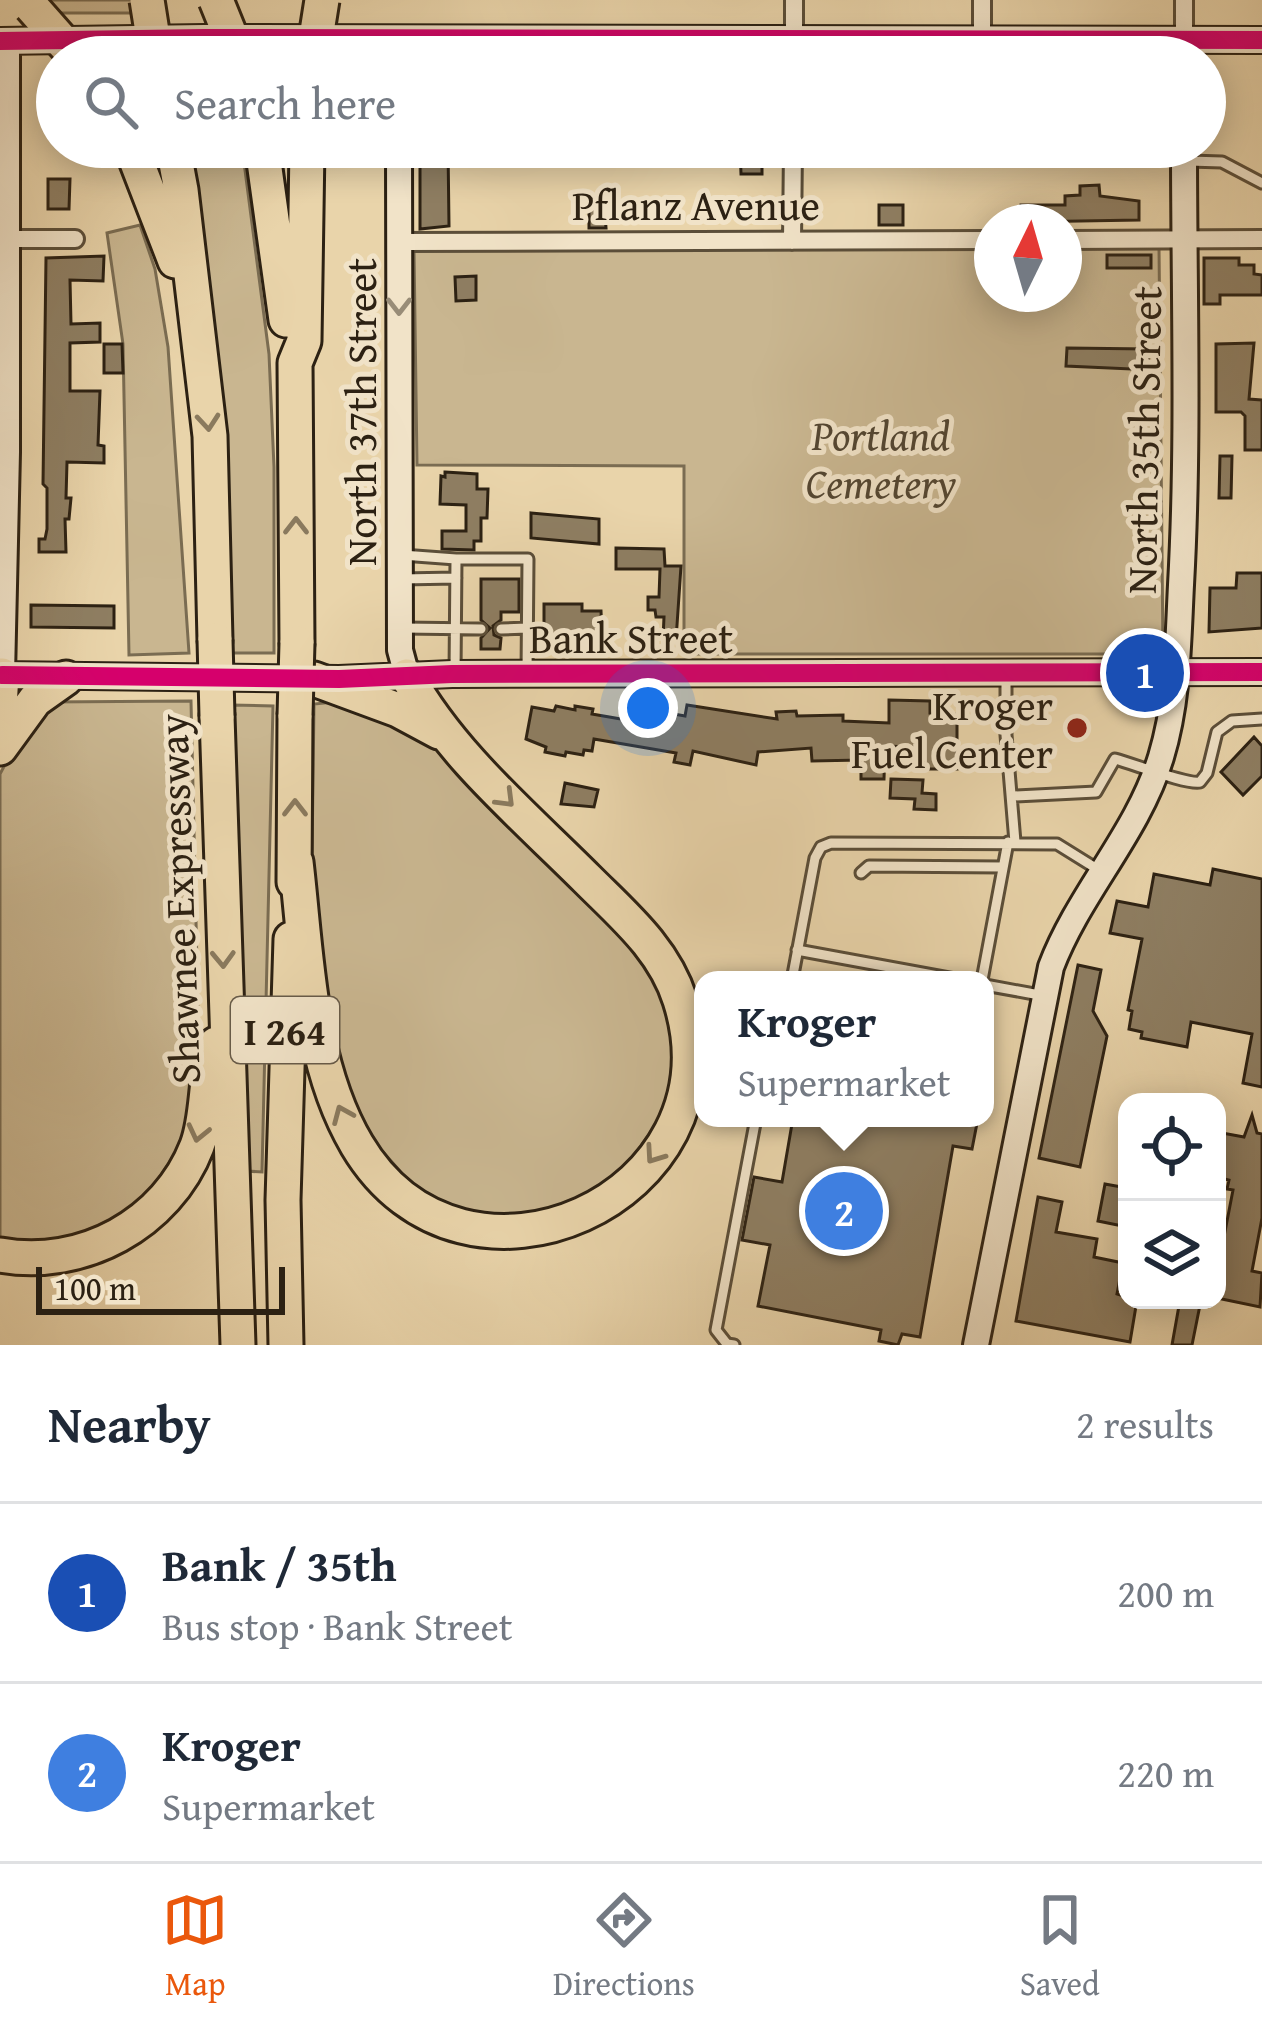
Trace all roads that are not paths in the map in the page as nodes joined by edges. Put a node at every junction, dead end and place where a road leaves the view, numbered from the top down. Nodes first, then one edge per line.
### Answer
1 (147, 0) edge
2 (216, 0) edge
3 (322, 0) edge
4 (794, 0) edge
5 (982, 0) edge
6 (1184, 0) edge
7 (29, 3) edge
8 (58, 36) edge
9 (153, 36) edge
10 (231, 36) edge
11 (316, 36) edge
12 (794, 36) edge
13 (982, 36) edge
14 (1184, 36) edge
15 (1262, 40) edge
16 (3, 41) edge
17 (36, 42) edge
18 (1226, 44) edge
19 (1226, 164) edge
20 (139, 168) edge
21 (176, 168) edge
22 (265, 168) edge
23 (307, 168) edge
24 (399, 168) edge
25 (793, 168) edge
26 (1184, 168) edge
27 (1262, 184) edge
28 (3, 239) edge
29 (75, 239) dead end
30 (1184, 239) junction
31 (1262, 239) edge
32 (974, 240) edge
33 (1082, 240) edge
34 (792, 241) junction
35 (399, 242) junction
36 (195, 306) junction
37 (3, 340) edge
38 (296, 363) junction
39 (4, 452) edge
40 (456, 559) junction
41 (3, 560) edge
42 (400, 567) junction
43 (456, 578) junction
44 (400, 628) junction
45 (455, 628) junction
46 (527, 628) junction
47 (481, 629) dead end
48 (501, 629) dead end
49 (1006, 671) junction
50 (1262, 672) edge
51 (527, 673) junction
52 (1178, 673) junction
53 (455, 674) junction
54 (406, 676) junction
55 (66, 678) junction
56 (314, 679) junction
57 (1, 685) edge
58 (1262, 719) edge
59 (450, 740) junction
60 (0, 748) edge
61 (1157, 769) junction
62 (1014, 796) junction
63 (1011, 842) junction
64 (296, 862) junction
65 (1003, 867) junction
66 (1103, 872) junction
67 (861, 873) dead end
68 (797, 950) junction
69 (794, 971) edge
70 (911, 971) edge
71 (985, 971) edge
72 (994, 984) edge
73 (1045, 996) junction
74 (225, 1020) junction
75 (754, 1127) edge
76 (0, 1255) edge
77 (238, 1345) edge
78 (286, 1345) edge
79 (734, 1345) edge
80 (976, 1345) edge

1 - 9 highway, bridge
2 - 10 highway, bridge
3 - 11 highway, bridge
4 - 12 street
5 - 13 street
6 - 14 street
7 - 8 highway, bridge
15 - 18 street
16 - 17 street
16 - 28 street
19 - 27 lane
20 - 36 highway
21 - 36 highway
22 - 38 highway
23 - 38 highway
24 - 35 street, North 37th Street
25 - 34 street
26 - 30 street, North 35th Street
28 - 29 street
28 - 37 street
30 - 31 street
30 - 33 street
30 - 52 street, North 35th Street
32 - 34 street, Pflanz Avenue
34 - 35 street, Pflanz Avenue
35 -> 42 street, North 37th Street
36 -> 74 highway, Shawnee Expressway / I 264, bridge
37 - 39 street
64 -> 38 highway, I 264, bridge
39 - 41 street
40 - 42 lane
40 - 43 lane
40 - 46 lane
41 - 57 street
42 - 43 lane
42 - 44 street, North 37th Street
43 - 45 lane
44 - 45 lane
44 - 54 street, North 37th Street
45 - 47 lane
45 - 53 lane
46 - 48 lane
46 - 51 lane
49 - 51 street, Bank Street
49 - 52 street, Bank Street
49 - 62 lane
50 - 52 street, Bank Street
51 - 53 street, Bank Street
52 - 61 street, North 35th Street
53 - 54 street, Bank Street
54 - 56 street, Bank Street
54 - 59 highway
55 - 56 street, Bank Street
55 - 57 street, Bank Street
55 - 60 highway
56 - 59 highway
58 - 61 lane
59 -> 64 highway
61 - 62 lane
61 - 66 street, North 35th Street
62 - 63 lane
63 - 65 lane
63 - 66 lane
63 - 68 lane
64 - 78 highway, I 264
65 - 67 lane
65 - 71 lane
66 - 73 street, North 35th Street
68 - 69 lane
68 - 70 lane
72 - 73 lane
73 - 80 street, North 35th Street
74 -> 76 highway
74 - 77 highway, Shawnee Expressway / I 264
75 - 79 lane

